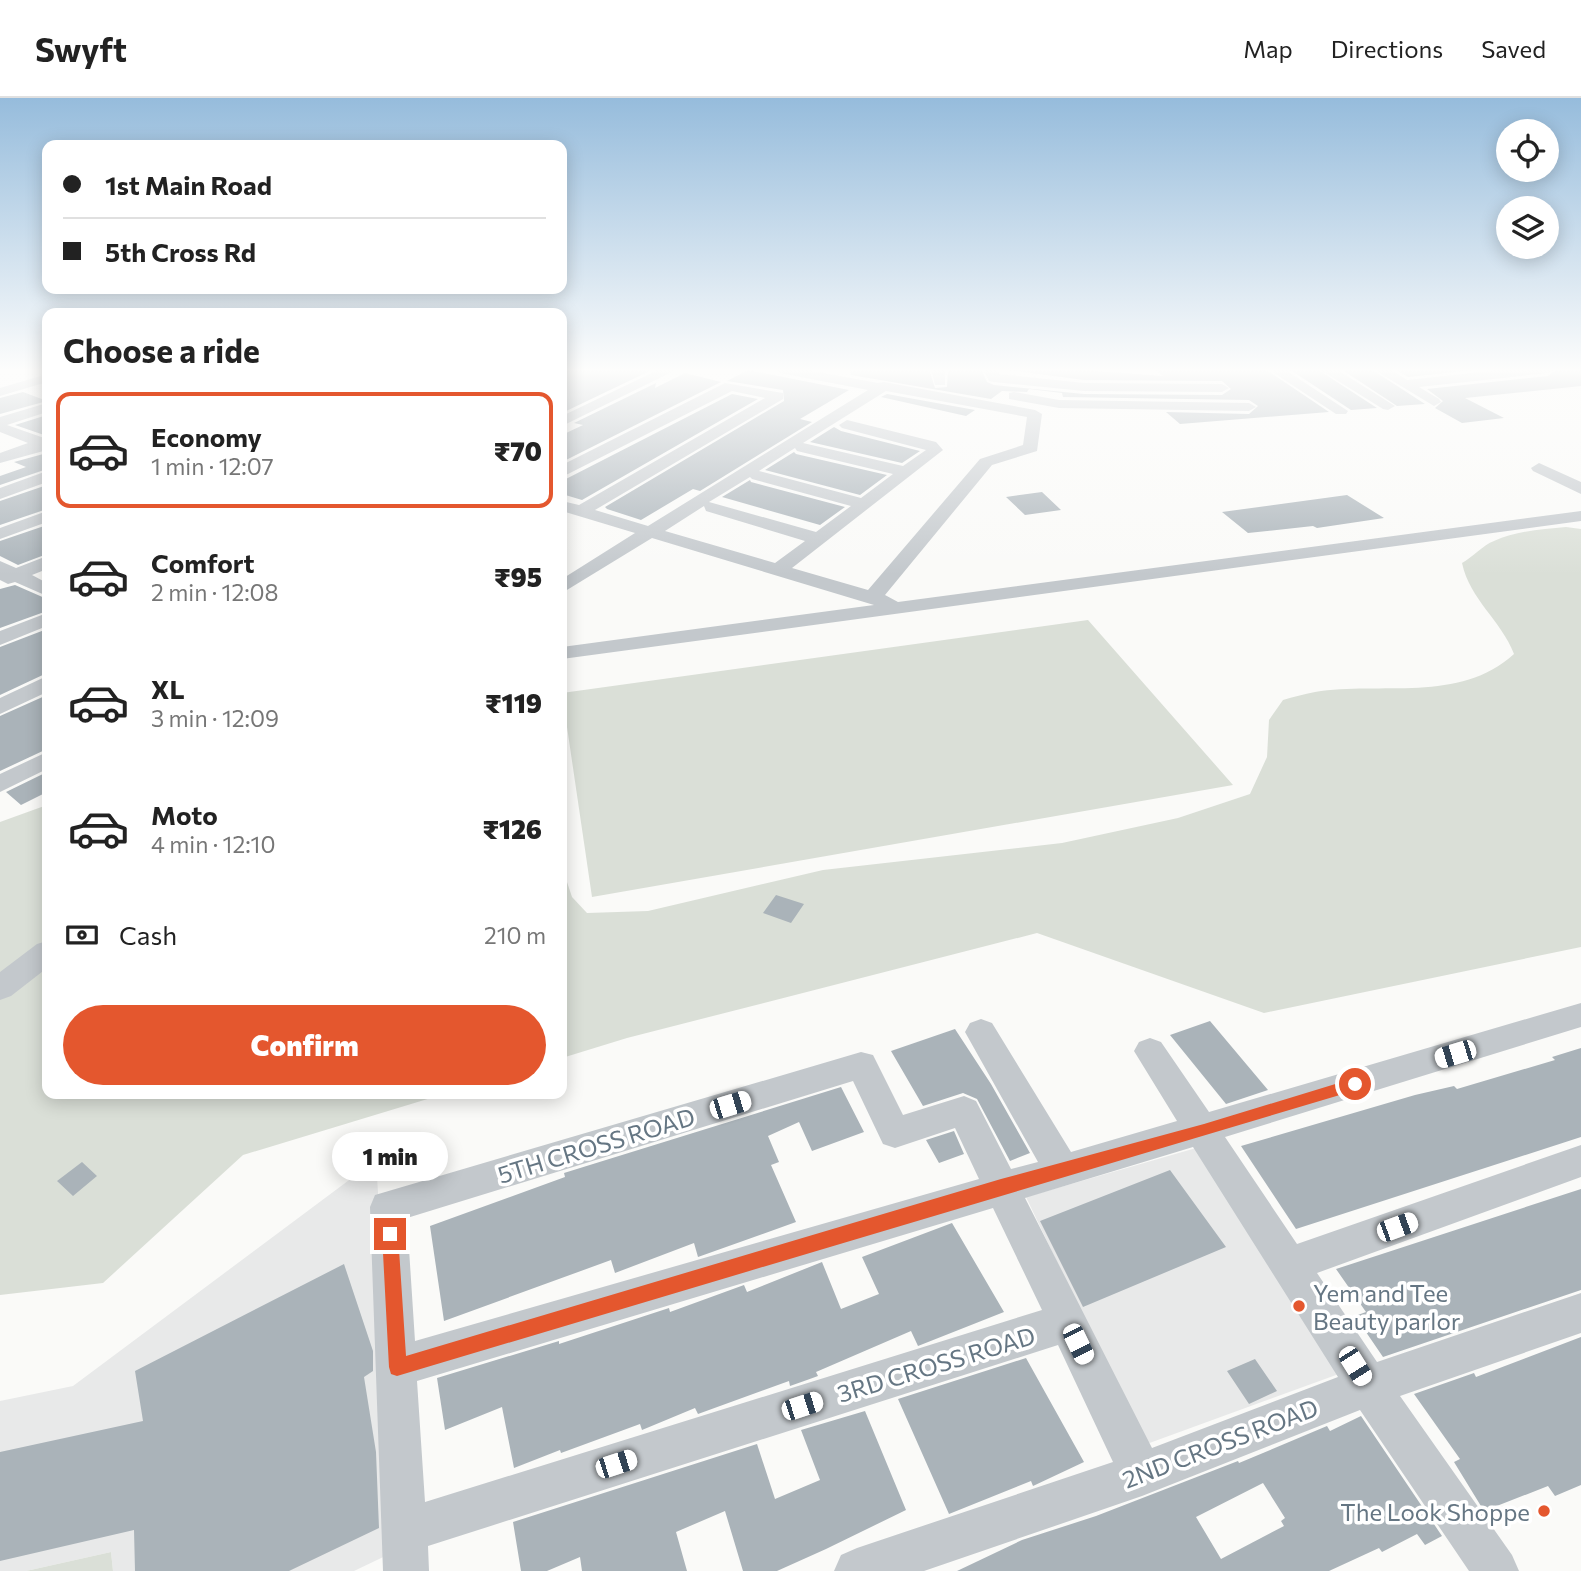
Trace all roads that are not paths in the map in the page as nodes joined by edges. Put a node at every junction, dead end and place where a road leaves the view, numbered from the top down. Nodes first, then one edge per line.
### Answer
1 (628, 438) edge
2 (702, 438) edge
3 (800, 438) edge
4 (898, 438) edge
5 (1032, 438) edge
6 (42, 440) edge
7 (803, 448) dead end
8 (0, 458) edge
9 (567, 468) edge
10 (1539, 468) dead end
11 (906, 472) junction
12 (758, 476) dead end
13 (42, 478) edge
14 (1581, 489) edge
15 (0, 494) edge
16 (864, 504) junction
17 (712, 507) dead end
18 (571, 509) edge
19 (1581, 516) edge
20 (42, 518) edge
21 (649, 532) junction
22 (0, 534) edge
23 (819, 539) junction
24 (42, 563) edge
25 (778, 570) junction
26 (6, 574) edge
27 (567, 584) edge
28 (42, 588) edge
29 (872, 598) junction
30 (902, 607) junction
31 (42, 621) edge
32 (0, 639) edge
33 (567, 652) edge
34 (42, 686) edge
35 (0, 707) edge
36 (42, 762) edge
37 (0, 784) edge
38 (42, 956) edge
39 (0, 988) edge
40 (1581, 1015) edge
41 (981, 1032) dead end
42 (1150, 1051) dead end
43 (964, 1111) joint
44 (1204, 1131) junction
45 (1581, 1161) edge
46 (1062, 1170) junction
47 (1001, 1186) junction
48 (388, 1207) joint
49 (1292, 1264) junction
50 (1581, 1313) edge
51 (1067, 1322) junction
52 (397, 1367) junction
53 (1368, 1386) junction
54 (1142, 1474) junction
55 (405, 1551) edge
56 (857, 1571) edge
57 (1496, 1571) edge

1 - 9 street
2 - 18 street
3 - 21 street
4 - 11 street
5 - 29 street
6 - 8 street
7 - 11 street
10 - 14 street
11 - 16 street
12 - 16 street
13 - 15 street
16 - 23 street
17 - 23 street
18 - 21 street
19 - 30 street
20 - 22 street
21 - 25 street
21 - 27 street
23 - 25 street
24 - 26 street
25 - 29 street
26 - 28 street
29 - 30 street
30 - 33 street
31 - 32 street
34 - 35 street
36 - 37 street
38 - 39 street
40 - 44 street
41 - 46 street
42 - 44 street
43 - 47 street
43 - 48 street, 5TH CROSS ROAD
44 - 46 street
44 - 49 street
45 - 49 street
46 - 47 street
47 - 51 street
47 - 52 street
48 - 52 street
49 - 53 street
50 - 53 street, 2ND CROSS ROAD
51 - 54 street
51 - 55 street, 3RD CROSS ROAD
52 - 55 street
53 - 54 street, 2ND CROSS ROAD
53 - 57 street
54 - 56 street, 2ND CROSS ROAD

